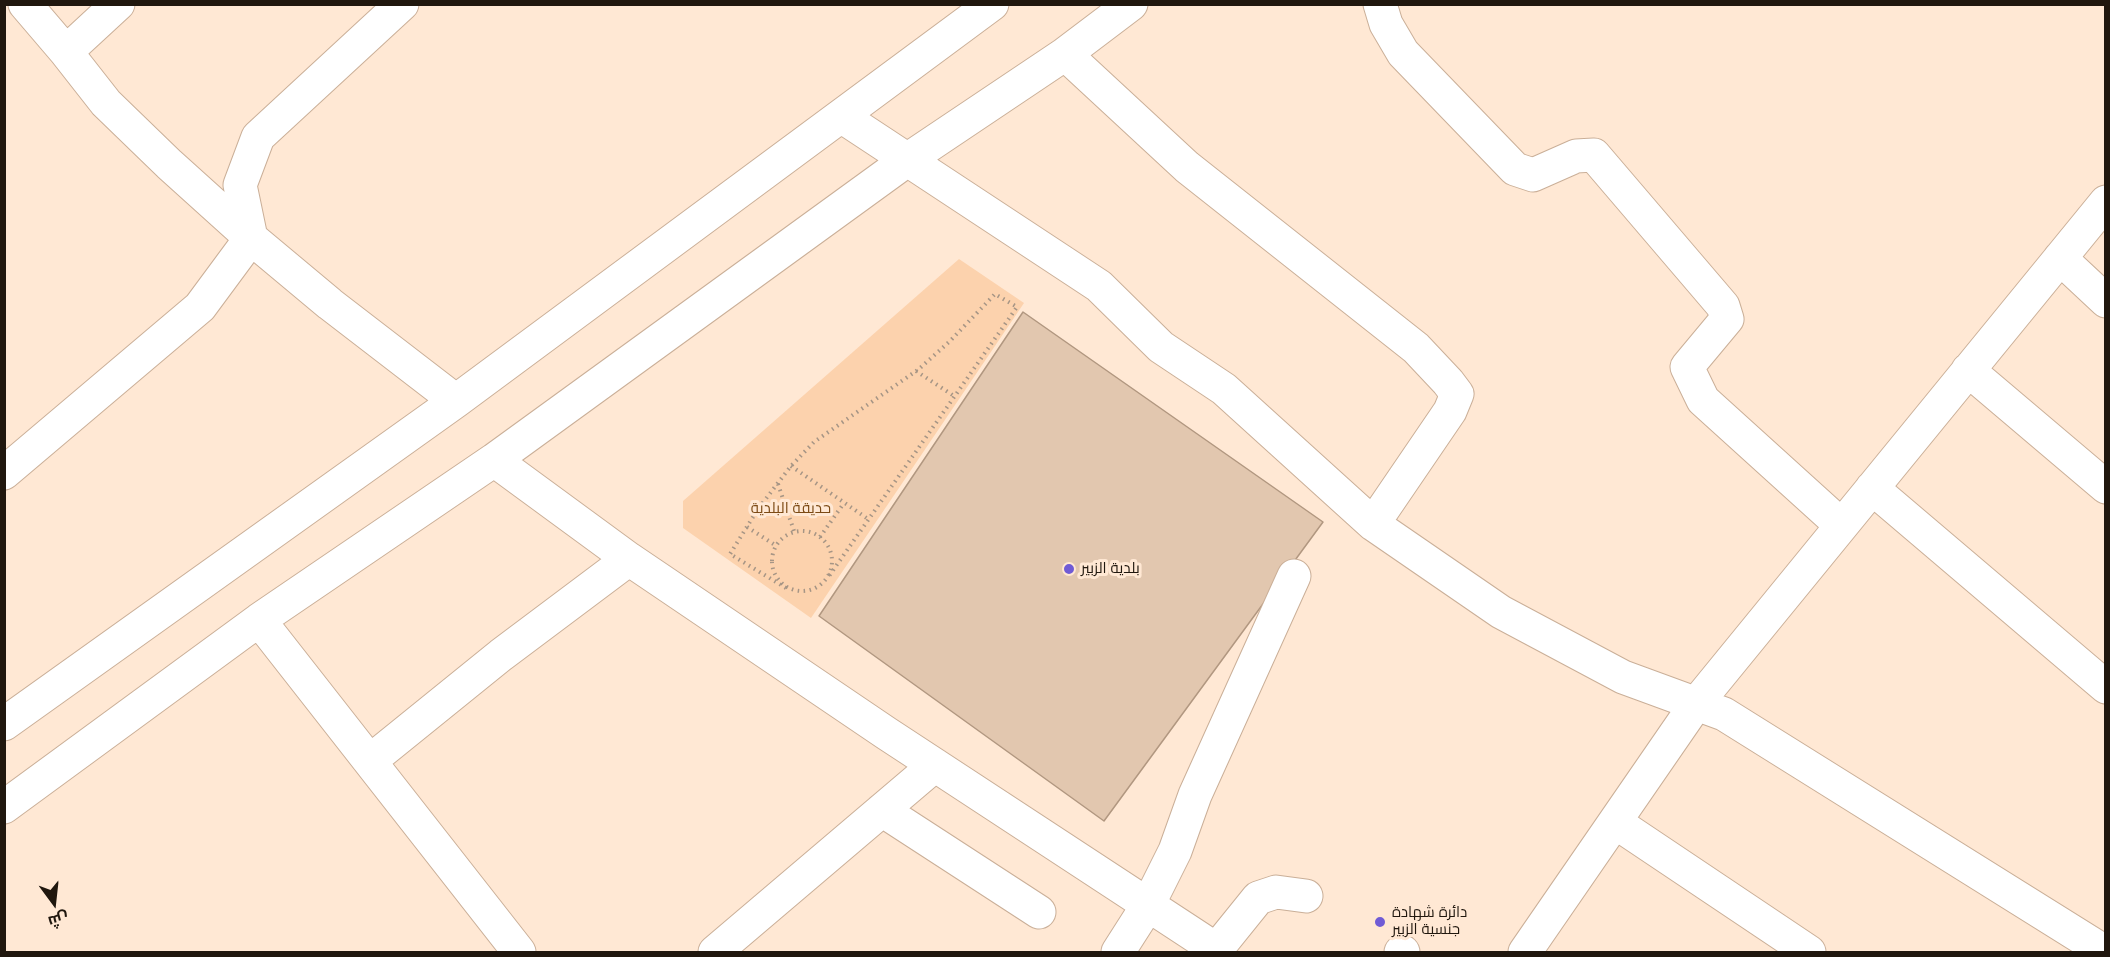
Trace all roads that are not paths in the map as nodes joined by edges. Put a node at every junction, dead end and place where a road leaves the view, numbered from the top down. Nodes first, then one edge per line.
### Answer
1 (25, 4) edge
2 (118, 4) edge
3 (402, 4) edge
4 (992, 4) edge
5 (1131, 4) edge
6 (1380, 4) edge
7 (66, 52) junction
8 (1065, 54) junction
9 (841, 116) junction
10 (907, 160) junction
11 (2106, 202) edge
12 (251, 238) junction
13 (2061, 258) junction
14 (2106, 301) edge
15 (1968, 370) junction
16 (456, 401) junction
17 (494, 460) junction
18 (4, 473) edge
19 (2106, 487) edge
20 (1872, 488) junction
21 (1373, 524) junction
22 (1841, 525) junction
23 (629, 559) junction
24 (1294, 576) dead end
25 (259, 620) junction
26 (2106, 687) edge
27 (1696, 704) junction
28 (4, 724) edge
29 (370, 761) junction
30 (935, 765) junction
31 (4, 807) edge
32 (882, 810) junction
33 (1615, 822) junction
34 (1306, 896) dead end
35 (1148, 905) junction
36 (1039, 912) dead end
37 (2089, 948) edge
38 (1218, 951) edge
39 (519, 952) edge
40 (715, 952) edge
41 (1118, 952) edge
42 (1525, 952) edge
43 (1809, 952) edge

1 - 7 street
2 - 7 street
3 - 12 street
4 - 9 street
5 - 8 street
6 - 22 street
7 - 12 street
8 - 10 street
8 - 21 street
9 - 10 street
9 - 16 street
10 - 17 street
10 - 21 street
11 - 13 street
12 - 16 street
12 - 18 street
13 - 14 street
13 - 15 street
15 - 19 street
15 - 20 street
16 - 28 street
17 - 23 street
17 - 25 street
20 - 22 street
20 - 26 street
21 - 27 street
22 - 27 street
23 - 29 street
23 - 30 street
24 - 35 street
25 - 29 street
25 - 31 street
27 - 33 street
27 - 37 street
29 - 39 street
30 - 32 street
30 - 35 street
32 - 36 street
32 - 40 street
33 - 42 street
33 - 43 street
34 - 38 street
35 - 38 street
35 - 41 street

